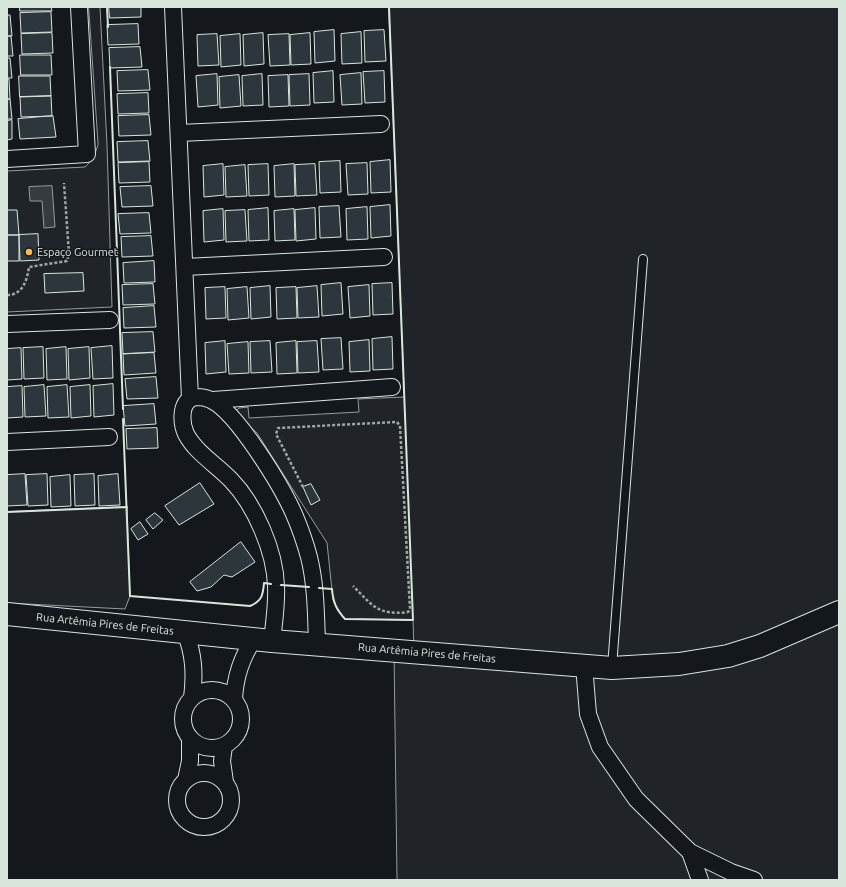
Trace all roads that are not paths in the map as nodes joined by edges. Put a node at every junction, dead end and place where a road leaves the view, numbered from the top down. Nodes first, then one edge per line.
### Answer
1 (79, 7) edge
2 (173, 7) edge
3 (381, 124) dead end
4 (179, 133) junction
5 (7, 159) edge
6 (384, 257) dead end
7 (643, 259) dead end
8 (185, 267) junction
9 (110, 320) dead end
10 (7, 324) edge
11 (392, 387) dead end
12 (190, 399) junction
13 (213, 400) junction
14 (109, 437) dead end
15 (7, 442) edge
16 (839, 612) edge
17 (7, 614) edge
18 (185, 632) junction
19 (263, 640) junction
20 (317, 644) junction
21 (584, 666) junction
22 (612, 668) junction
23 (192, 698) junction
24 (234, 700) junction
25 (190, 739) junction
26 (224, 746) junction
27 (186, 780) junction
28 (225, 782) junction
29 (690, 852) junction
30 (700, 880) edge
31 (754, 880) edge

1 - 5 street
2 - 4 street
3 - 4 street
4 - 8 street
6 - 8 street
7 - 22 lane
8 - 12 street
9 - 10 street
11 - 13 street
12 - 13 street
12 - 19 street
13 - 20 street
14 - 15 street
16 - 22 street, Rua Artêmia Pires de Freitas
17 - 18 street, Rua Artêmia Pires de Freitas
18 - 19 street, Rua Artêmia Pires de Freitas
18 - 23 street
19 - 20 street, Rua Artêmia Pires de Freitas
19 - 24 street
20 - 21 street, Rua Artêmia Pires de Freitas
21 - 22 street, Rua Artêmia Pires de Freitas
21 - 29 street
23 - 24 street
23 - 25 street
24 - 26 street
25 - 26 street
25 - 27 street
26 - 28 street
27 - 28 street
27 - 28 street
29 - 30 street
29 - 31 street

